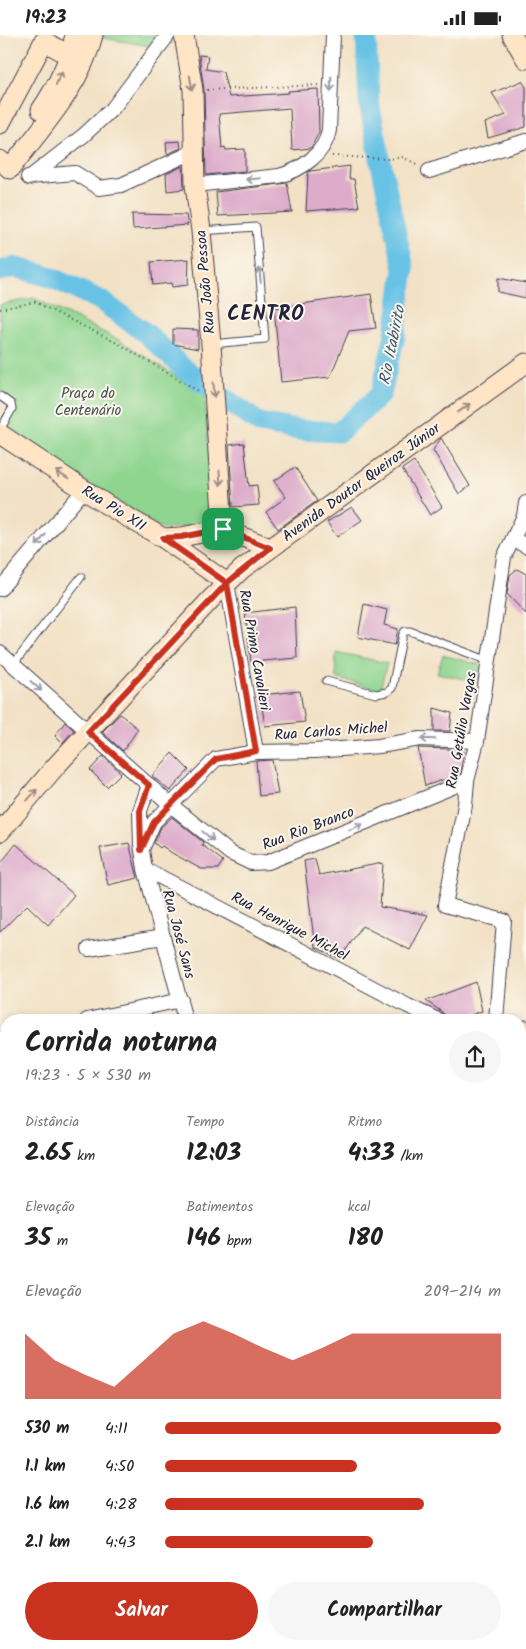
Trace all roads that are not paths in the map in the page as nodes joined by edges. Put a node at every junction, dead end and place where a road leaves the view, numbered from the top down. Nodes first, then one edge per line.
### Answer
1 (75, 35) edge
2 (93, 35) edge
3 (168, 35) edge
4 (184, 35) edge
5 (333, 35) edge
6 (512, 35) edge
7 (42, 38) edge
8 (70, 55) junction
9 (526, 59) edge
10 (0, 124) edge
11 (526, 141) edge
12 (193, 152) junction
13 (3, 164) edge
14 (429, 171) road end
15 (29, 178) junction
16 (195, 185) junction
17 (201, 231) junction
18 (212, 347) junction
19 (526, 363) edge
20 (0, 396) edge
21 (0, 430) edge
22 (0, 435) edge
23 (84, 490) junction
24 (525, 511) edge
25 (223, 529) junction
26 (163, 538) junction
27 (513, 539) junction
28 (526, 546) edge
29 (270, 548) junction
30 (81, 577) dead end
31 (227, 583) junction
32 (0, 589) edge
33 (0, 653) edge
34 (490, 661) junction
35 (13, 665) junction
36 (326, 681) dead end
37 (88, 732) junction
38 (477, 741) junction
39 (256, 751) junction
40 (467, 781) junction
41 (149, 785) junction
42 (171, 805) junction
43 (0, 832) edge
44 (141, 850) junction
45 (145, 869) junction
46 (163, 937) junction
47 (88, 949) dead end
48 (183, 1009) edge
49 (139, 1014) edge
50 (425, 1014) edge
51 (496, 1014) edge

1 - 8 main road
2 - 13 main road
3 - 15 street
4 -> 12 main road, Rua João Pessoa
5 -> 16 street
6 - 9 main road
7 - 8 main road
7 - 10 main road
13 -> 8 main road
11 - 14 street
12 - 15 street
12 - 16 main road, Rua João Pessoa
13 - 15 street
16 - 17 main road, Rua João Pessoa
17 - 18 main road, Rua João Pessoa
18 -> 17 lane
18 -> 25 main road, Rua João Pessoa
29 -> 19 main road, Avenida Doutor Queiroz Júnior
20 - 21 lane
23 -> 22 main road, Rua Pio XII
23 - 26 main road, Rua Pio XII
23 -> 32 street
24 - 27 street, Rua Getúlio Vargas
25 - 26 main road
25 - 29 main road
26 - 31 main road, Rua Pio XII
27 - 28 street
27 - 34 street, Rua Getúlio Vargas
29 - 31 main road, Avenida Doutor Queiroz Júnior
30 - 35 lane
31 - 37 main road, Avenida Doutor Queiroz Júnior
31 - 39 street, Rua Primo Cavalieri
33 - 35 street, Rua Rio Branco
34 - 36 lane
34 - 38 street, Rua Getúlio Vargas
35 -> 37 street, Rua Rio Branco
37 - 41 street, Rua Rio Branco
43 -> 37 main road, Avenida Doutor Queiroz Júnior
38 -> 39 street, Rua Carlos Michel
38 - 40 street, Rua Getúlio Vargas
39 - 42 street, Rua Carlos Michel
42 -> 40 street, Rua Rio Branco
40 - 51 street, Rua Getúlio Vargas
41 - 42 street, Rua Rio Branco
41 - 44 street
42 - 44 street, Rua Carlos Michel
44 - 45 street
45 - 46 street, Rua José Sans
45 - 50 street, Rua Henrique Michel
46 - 47 street
46 - 48 street, Rua José Sans
48 - 49 street

